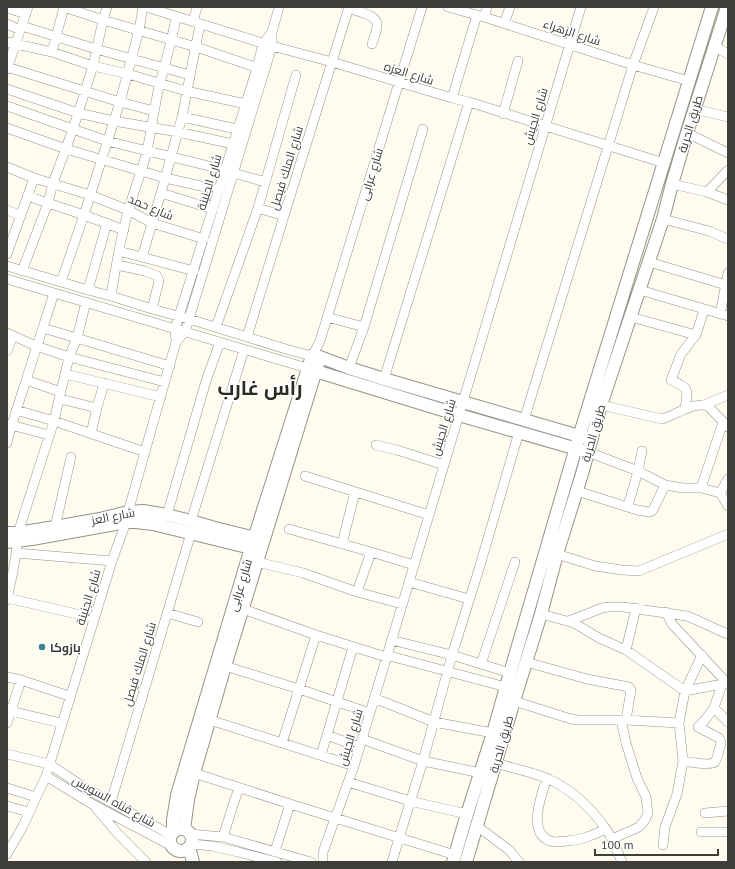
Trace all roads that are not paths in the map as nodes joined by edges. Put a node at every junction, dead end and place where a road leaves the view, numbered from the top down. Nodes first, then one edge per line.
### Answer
1 (64, 7) edge
2 (107, 7) edge
3 (145, 7) edge
4 (197, 7) edge
5 (279, 7) edge
6 (422, 7) edge
7 (448, 7) edge
8 (486, 7) edge
9 (510, 7) edge
10 (581, 7) edge
11 (654, 7) edge
12 (712, 7) edge
13 (727, 7) edge
14 (7, 8) edge
15 (348, 8) edge
16 (27, 11) edge
17 (480, 16) junction
18 (176, 17) junction
19 (103, 20) junction
20 (196, 23) junction
21 (7, 24) edge
22 (504, 24) junction
23 (21, 28) junction
24 (139, 30) junction
25 (56, 36) junction
26 (172, 40) junction
27 (11, 43) edge
28 (372, 44) dead end
29 (570, 44) junction
30 (268, 45) junction
31 (714, 46) junction
32 (196, 47) junction
33 (96, 49) junction
34 (52, 52) junction
35 (728, 54) edge
36 (131, 60) junction
37 (518, 61) dead end
38 (332, 62) junction
39 (633, 65) junction
40 (92, 66) junction
41 (7, 67) edge
42 (165, 68) junction
43 (261, 69) junction
44 (128, 74) junction
45 (190, 74) junction
46 (296, 75) dead end
47 (399, 82) junction
48 (689, 82) junction
49 (160, 83) junction
50 (7, 89) edge
51 (85, 91) junction
52 (186, 91) junction
53 (452, 98) junction
54 (120, 102) junction
55 (469, 102) junction
56 (246, 104) junction
57 (7, 106) edge
58 (694, 109) junction
59 (154, 111) junction
60 (78, 113) junction
61 (503, 114) junction
62 (182, 117) junction
63 (728, 117) edge
64 (114, 121) junction
65 (545, 126) junction
66 (151, 127) junction
67 (7, 128) edge
68 (73, 129) junction
69 (237, 129) junction
70 (424, 129) dead end
71 (178, 132) junction
72 (687, 133) junction
73 (107, 141) junction
74 (233, 144) junction
75 (608, 146) junction
76 (66, 149) junction
77 (147, 150) junction
78 (728, 153) edge
79 (171, 157) junction
80 (101, 159) junction
81 (664, 163) junction
82 (7, 167) edge
83 (728, 170) edge
84 (142, 171) junction
85 (229, 174) junction
86 (34, 178) junction
87 (165, 178) junction
88 (265, 182) junction
89 (53, 183) junction
90 (672, 184) junction
91 (219, 190) junction
92 (707, 192) junction
93 (161, 193) junction
94 (90, 195) junction
95 (27, 196) junction
96 (728, 200) edge
97 (48, 204) junction
98 (258, 208) junction
99 (213, 209) junction
100 (7, 210) edge
101 (128, 210) junction
102 (84, 214) junction
103 (20, 216) junction
104 (284, 216) junction
105 (663, 219) junction
106 (107, 223) junction
107 (152, 223) junction
108 (124, 230) junction
109 (204, 239) junction
110 (728, 239) edge
111 (119, 251) junction
112 (7, 254) edge
113 (142, 257) junction
114 (649, 262) junction
115 (117, 265) junction
116 (7, 266) edge
117 (22, 271) junction
118 (194, 271) junction
119 (728, 273) edge
120 (7, 279) edge
121 (61, 282) junction
122 (726, 285) junction
123 (88, 290) junction
124 (640, 290) junction
125 (54, 293) junction
126 (111, 296) junction
127 (86, 302) junction
128 (152, 309) junction
129 (704, 310) junction
130 (724, 315) edge
131 (179, 316) junction
132 (327, 317) junction
133 (631, 317) junction
134 (188, 319) junction
135 (216, 327) junction
136 (364, 327) junction
137 (43, 328) junction
138 (175, 329) junction
139 (185, 332) junction
140 (10, 334) edge
141 (696, 335) junction
142 (247, 337) junction
143 (77, 338) junction
144 (176, 342) junction
145 (220, 342) junction
146 (36, 346) junction
147 (244, 350) junction
148 (7, 351) edge
149 (316, 356) junction
150 (70, 357) junction
151 (170, 366) junction
152 (349, 368) junction
153 (312, 370) junction
154 (66, 374) junction
155 (384, 379) junction
156 (26, 380) junction
157 (165, 382) junction
158 (104, 383) junction
159 (728, 395) edge
160 (60, 396) junction
161 (161, 397) junction
162 (463, 402) junction
163 (704, 405) junction
164 (601, 406) junction
165 (96, 408) junction
166 (685, 409) junction
167 (16, 410) junction
168 (459, 415) junction
169 (524, 420) junction
170 (54, 421) junction
171 (726, 424) edge
172 (9, 425) edge
173 (519, 432) junction
174 (91, 433) junction
175 (50, 435) junction
176 (592, 440) junction
177 (578, 442) junction
178 (7, 443) edge
179 (376, 445) dead end
180 (642, 451) dead end
181 (145, 452) junction
182 (588, 452) junction
183 (71, 457) dead end
184 (444, 465) junction
185 (638, 471) junction
186 (305, 476) dead end
187 (728, 479) edge
188 (665, 485) junction
189 (701, 488) junction
190 (577, 491) junction
191 (355, 492) junction
192 (720, 493) junction
193 (628, 506) junction
194 (728, 506) edge
195 (167, 515) junction
196 (429, 515) junction
197 (127, 517) junction
198 (55, 527) junction
199 (191, 527) junction
200 (289, 529) dead end
201 (728, 534) edge
202 (13, 540) edge
203 (258, 544) junction
204 (342, 544) junction
205 (371, 552) junction
206 (557, 554) junction
207 (112, 561) junction
208 (257, 562) junction
209 (515, 562) dead end
210 (414, 565) junction
211 (409, 582) junction
212 (357, 592) junction
213 (7, 599) edge
214 (469, 599) junction
215 (402, 604) junction
216 (636, 608) junction
217 (243, 609) junction
218 (666, 612) junction
219 (167, 614) junction
220 (541, 614) junction
221 (94, 618) junction
222 (569, 621) junction
223 (198, 622) dead end
224 (728, 634) edge
225 (316, 635) junction
226 (391, 640) junction
227 (353, 647) junction
228 (626, 650) junction
229 (452, 655) junction
230 (702, 655) junction
231 (386, 656) junction
232 (526, 662) junction
233 (481, 664) junction
234 (225, 666) junction
235 (447, 670) junction
236 (510, 672) junction
237 (7, 677) edge
238 (21, 680) junction
239 (726, 684) edge
240 (506, 687) junction
241 (299, 689) junction
242 (686, 691) junction
243 (70, 696) junction
244 (374, 698) junction
245 (337, 701) junction
246 (514, 701) junction
247 (714, 708) junction
248 (9, 711) edge
249 (370, 713) junction
250 (210, 720) junction
251 (624, 720) junction
252 (434, 722) junction
253 (728, 722) edge
254 (7, 723) edge
255 (61, 723) junction
256 (679, 723) junction
257 (493, 733) junction
258 (327, 735) junction
259 (282, 743) junction
260 (360, 743) junction
261 (7, 754) edge
262 (321, 755) junction
263 (423, 761) junction
264 (683, 761) junction
265 (49, 764) junction
266 (495, 764) junction
267 (354, 766) junction
268 (194, 773) junction
269 (481, 773) junction
270 (46, 776) junction
271 (547, 778) junction
272 (348, 782) junction
273 (7, 788) edge
274 (239, 788) junction
275 (36, 797) junction
276 (410, 801) junction
277 (111, 802) junction
278 (92, 804) junction
279 (290, 804) junction
280 (7, 806) edge
281 (728, 811) edge
282 (29, 812) junction
283 (705, 813) dead end
284 (467, 814) junction
285 (335, 818) junction
286 (477, 826) junction
287 (606, 829) junction
288 (701, 832) dead end
289 (728, 832) edge
290 (223, 837) junction
291 (399, 838) junction
292 (612, 839) junction
293 (181, 840) junction
294 (662, 845) dead end
295 (275, 851) junction
296 (323, 852) junction
297 (7, 854) edge
298 (454, 859) edge
299 (146, 862) edge
300 (179, 862) edge
301 (193, 862) edge
302 (277, 862) edge
303 (313, 862) edge
304 (323, 862) edge
305 (392, 862) edge
306 (466, 862) edge
307 (519, 862) edge
308 (622, 862) edge

1 - 19 street
1 - 25 street
2 - 19 street
3 - 18 street, شارع العزه
3 - 24 street
4 - 20 street
5 - 30 street, شارع الجنينة
6 - 47 street, شارع عرابى
7 - 17 street, شارع الزهراء
8 - 17 street
9 - 22 street
10 - 29 street, شارع الجيش
11 - 39 street
12 - 48 main road, طريق الحرية
13 - 31 main road, طريق الحرية
14 - 16 street
15 - 28 street
15 - 38 street, شارع الملك فيصل
16 - 23 street
17 - 22 street, شارع الزهراء
17 - 53 street
18 - 20 street, شارع العزه
18 - 26 street
19 - 24 street
19 - 33 street
20 - 30 street, شارع العزه
20 - 32 street
21 - 23 street
22 - 29 street, شارع الزهراء
23 - 25 street
23 - 27 street
24 - 26 street
24 - 36 street
25 - 33 street
25 - 34 street
26 - 32 street
26 - 42 street
27 - 34 street
27 - 41 street
29 - 39 street, شارع الزهراء
29 - 65 street, شارع الجيش
30 - 38 street, شارع العزه
30 - 43 street, شارع الجنينة
31 - 35 street
31 - 58 main road, طريق الحرية
32 - 43 street
32 - 45 street
33 - 36 street
33 - 40 street
34 - 40 street
36 - 42 street
36 - 44 street
37 - 61 street
38 - 47 street, شارع العزه
38 - 104 street, شارع الملك فيصل
39 - 48 street, شارع الزهراء
39 - 75 street
40 - 44 street
40 - 51 street
41 - 51 street
42 - 45 street
42 - 49 street
43 - 56 street, شارع الجنينة
43 - 85 street, شارع الجنينة
44 - 49 street
44 - 54 street
45 - 52 street
46 - 88 street
47 - 53 street, شارع العزه
47 - 132 street, شارع عرابى
48 - 81 main road, طريق الحرية
49 - 52 street
49 - 59 street
50 - 60 street
51 - 54 street
51 - 60 street
52 - 56 street
52 - 62 street
53 - 55 street, شارع العزه
54 - 59 street
54 - 64 street
55 - 61 street, شارع العزه
55 - 155 street
56 - 69 street, شارع الجنينة
57 - 68 street
58 - 63 street
58 - 72 main road, طريق الحرية
59 - 66 street
60 - 64 street
60 - 68 street
61 - 65 street, شارع العزه
62 - 69 street
62 - 71 street
64 - 66 street
64 - 73 street
65 - 75 street, شارع العزه
65 - 162 street, شارع الجيش
66 - 71 street
66 - 77 street
67 - 76 street
68 - 73 street
68 - 76 street
69 - 74 street, شارع الجنينة
70 - 136 street
71 - 74 street
71 - 79 street
72 - 78 street
72 - 90 main road, طريق الحرية
73 - 77 street
73 - 80 street
74 - 85 street, شارع الجنينة
75 - 81 street, شارع العزه
75 - 169 street
76 - 80 street
76 - 89 street
77 - 79 street
77 - 84 street
79 - 85 street
79 - 87 street
80 - 84 street
80 - 94 street
81 - 177 main road, طريق الحرية
82 - 86 street, شارع حمد
83 - 92 street
84 - 87 street
84 - 101 street
85 - 88 street
85 - 91 street, شارع الجنينة
85 - 134 street, شارع الجنينة
86 - 89 street, شارع حمد
86 - 95 street
87 - 91 street
87 - 93 street
88 - 98 street
89 - 94 street, شارع حمد
89 - 97 street
90 - 92 street
90 - 105 main road, طريق الحرية
91 - 99 street, شارع الجنينة
92 - 96 street
93 - 99 street
93 - 107 street
94 - 101 street, شارع حمد
94 - 102 street
95 - 97 street
95 - 103 street
97 - 102 street
97 - 117 street
98 - 104 street
98 - 135 street
99 - 109 street, شارع الجنينة
100 - 103 street
101 - 107 street, شارع حمد
101 - 108 street
102 - 106 street
102 - 121 street
103 - 112 street
104 - 142 street, شارع الملك فيصل
105 - 110 street
105 - 114 main road, طريق الحرية
106 - 108 street
106 - 123 street
107 - 109 street, شارع حمد
107 - 113 street
108 - 111 street
109 - 118 street, شارع الجنينة
111 - 113 street
111 - 115 street
113 - 118 street
114 - 122 street
114 - 124 main road, طريق الحرية
115 - 126 street
115 - 128 street
116 - 117 street
117 - 121 street
118 - 131 street, شارع الجنينة
119 - 122 street
120 - 125 street
121 - 123 street
122 - 130 street
123 - 126 street
124 - 129 street
124 - 133 main road, طريق الحرية
125 - 127 street
125 - 137 street
126 - 128 street
127 - 138 street
127 - 143 street
128 - 131 street
129 - 130 street
129 - 141 street
131 - 134 street
131 - 138 street, شارع الجنينة
132 - 136 street
132 - 149 street, شارع عرابى
133 - 141 street
133 - 164 main road, طريق الحرية
134 - 135 street
134 - 139 street, شارع الجنينة
135 - 142 street
136 - 152 street
137 - 143 street
137 - 146 street
138 - 139 street
138 - 144 street, شارع الجنينة
139 - 144 street, شارع الجنينة
139 - 145 street
140 - 146 street
140 - 148 street
141 - 166 street
142 - 149 street
143 - 150 street
143 - 151 street
144 - 151 street, شارع الجنينة
145 - 147 street
145 - 195 street
146 - 150 street
146 - 156 street
147 - 153 street
147 - 199 street, شارع الملك فيصل
149 - 152 main road
149 - 153 main road, شارع عرابى
150 - 154 street
150 - 157 street
151 - 157 street, شارع الجنينة
152 - 155 main road
153 - 168 main road
153 - 203 main road, شارع عرابى
154 - 158 street
154 - 160 street
155 - 162 main road
156 - 160 street
156 - 167 street
157 - 161 street, شارع الجنينة
158 - 161 street
158 - 165 street
159 - 163 street
160 - 165 street
160 - 170 street
161 - 181 street, شارع الجنينة
162 - 168 street, شارع الجيش
162 - 169 main road
163 - 166 street
163 - 171 street
164 - 166 street
164 - 176 main road, طريق الحرية
165 - 174 street
167 - 170 street
167 - 172 street
168 - 173 main road
168 - 184 street, شارع الجيش
169 - 177 main road
170 - 174 street
170 - 175 street
171 - 189 street
172 - 175 street
172 - 178 street
173 - 177 main road
173 - 214 street
174 - 181 street
175 - 202 street
176 - 177 main road
176 - 182 main road, طريق الحرية
177 - 182 main road
177 - 236 main road, طريق الحرية
179 - 184 street
180 - 185 street
181 - 197 street, شارع الجنينة
182 - 185 street
182 - 190 main road, طريق الحرية
183 - 198 street
184 - 196 street, شارع الجيش
185 - 188 street
185 - 193 street
186 - 191 street
187 - 192 street
188 - 189 street
188 - 193 street
189 - 192 street
190 - 193 street
190 - 206 main road, طريق الحرية
191 - 196 street
191 - 204 street
192 - 194 street
195 - 197 main road, شارع العز
195 - 199 main road, شارع العز
196 - 210 street, شارع الجيش
197 - 198 main road, شارع العز
197 - 199 main road, شارع العز
197 - 202 main road, شارع العز
197 - 207 street, شارع الجنينة
198 - 202 main road, شارع العز
199 - 203 main road, شارع العز
199 - 219 street, شارع الملك فيصل
200 - 204 street
201 - 206 street
202 - 207 street
202 - 213 street
203 - 208 main road, شارع عرابى
203 - 293 main road, شارع عرابى
204 - 205 street
205 - 210 street
205 - 212 street
206 - 220 main road, طريق الحرية
207 - 221 street, شارع الجنينة
208 - 212 street
208 - 217 main road, شارع عرابى
209 - 233 street
210 - 211 street, شارع الجيش
211 - 214 street
211 - 215 street, شارع الجيش
212 - 215 street
213 - 221 street
214 - 229 street
215 - 226 street, شارع الجيش
216 - 218 street
216 - 222 street
216 - 228 street
217 - 225 street
217 - 234 main road, شارع عرابى
218 - 224 street
218 - 230 street
219 - 223 street
219 - 277 street, شارع الملك فيصل
220 - 222 street
220 - 232 main road, طريق الحرية
221 - 243 street, شارع الجنينة
222 - 228 street
225 - 227 street
225 - 241 street
226 - 229 street
226 - 231 street, شارع الجيش
227 - 231 street
227 - 245 street
228 - 242 street
229 - 233 street
229 - 235 street
230 - 239 street
230 - 242 street
231 - 235 street
231 - 244 street, شارع الجيش
232 - 246 main road, طريق الحرية
232 - 251 street
233 - 236 street
234 - 241 street
234 - 250 main road, شارع عرابى
235 - 240 street
235 - 252 street
236 - 240 main road, طريق الحرية
237 - 238 street
238 - 243 street
238 - 248 street
239 - 242 street
239 - 247 street
240 - 257 main road, طريق الحرية
241 - 245 street
241 - 259 street
242 - 256 street
243 - 255 street, شارع الجنينة
244 - 249 street, شارع الجيش
244 - 252 street
245 - 249 street
245 - 258 street
246 - 251 street
246 - 266 main road, طريق الحرية
247 - 253 street
247 - 264 street
248 - 254 street
248 - 255 street
249 - 260 street, شارع الجيش
250 - 259 street
250 - 268 main road, شارع عرابى
251 - 256 street
251 - 292 street
252 - 257 street
252 - 263 street
255 - 265 street, شارع الجنينة
256 - 264 street
257 - 269 main road, طريق الحرية
258 - 260 street
258 - 262 street
259 - 262 street
260 - 263 street
260 - 267 street, شارع الجيش
261 - 265 street
262 - 267 street
263 - 269 street
263 - 276 street
264 - 294 street
265 - 270 street, شارع الجنينة
265 - 277 street, شارع قناه السويس
266 - 271 street
266 - 286 main road, طريق الحرية
267 - 272 street, شارع الجيش
268 - 274 street
268 - 293 main road, شارع عرابى
269 - 284 main road, طريق الحرية
270 - 275 street, شارع الجنينة
270 - 278 street, شارع قناه السويس
271 - 287 street
271 - 287 street
272 - 276 street
272 - 285 street, شارع الجيش
273 - 275 street
274 - 279 street
274 - 290 street
275 - 282 street, شارع الجنينة
276 - 284 street
276 - 291 street
277 - 293 street, شارع قناه السويس
278 - 293 street, شارع قناه السويس
278 - 299 street
279 - 285 street
279 - 295 street
280 - 282 street
281 - 283 street
282 - 297 street, شارع الجنينة
284 - 298 main road, طريق الحرية
285 - 291 street
285 - 296 street, شارع الجيش
286 - 306 main road, طريق الحرية
286 - 307 street
287 - 292 street
288 - 289 street
290 - 293 street
290 - 295 street
291 - 298 street
291 - 305 street
292 - 308 street
293 - 300 main road, شارع عرابى
293 - 301 main road, شارع عرابى
293 - 302 street
295 - 303 street
296 - 303 street, شارع الجيش
296 - 304 street, شارع الجيش

